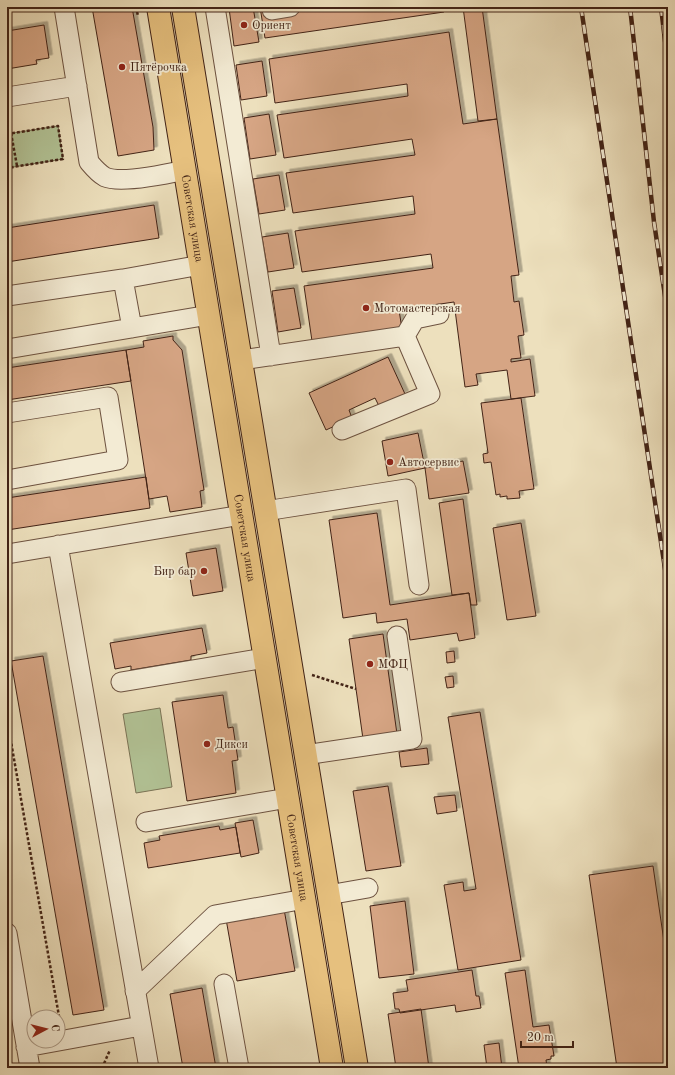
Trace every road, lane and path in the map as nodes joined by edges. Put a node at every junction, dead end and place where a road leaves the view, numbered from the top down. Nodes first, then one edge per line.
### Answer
1 (64, 7) edge
2 (158, 7) edge
3 (183, 7) edge
4 (215, 7) edge
5 (76, 86) junction
6 (7, 97) edge
7 (11, 133) junction
8 (7, 134) edge
9 (17, 166) junction
10 (7, 168) edge
11 (185, 170) junction
12 (201, 265) junction
13 (123, 278) junction
14 (7, 296) edge
15 (439, 314) dead end
16 (209, 315) junction
17 (132, 328) junction
18 (405, 336) junction
19 (7, 349) edge
20 (271, 356) junction
21 (241, 360) junction
22 (7, 413) edge
23 (342, 430) dead end
24 (7, 480) edge
25 (266, 511) junction
26 (242, 515) junction
27 (58, 545) junction
28 (7, 554) edge
29 (419, 585) dead end
30 (397, 636) dead end
31 (265, 658) junction
32 (121, 682) dead end
33 (7, 719) edge
34 (305, 756) junction
35 (288, 798) junction
36 (146, 822) dead end
37 (368, 888) dead end
38 (328, 895) junction
39 (305, 899) junction
40 (7, 933) edge
41 (224, 984) dead end
42 (135, 991) junction
43 (58, 1009) edge
44 (142, 1026) junction
45 (66, 1039) edge
46 (26, 1047) edge
47 (26, 1049) edge
48 (30, 1068) edge
49 (149, 1068) edge
50 (239, 1068) edge
51 (332, 1068) edge
52 (357, 1068) edge

1 - 5 lane
2 - 11 main road, Советская улица
3 - 21 main road, Советская улица
4 - 20 lane
5 - 6 lane
5 - 11 lane
7 - 8 path
7 - 9 path
7 - 9 path
9 - 10 path
11 - 12 main road, Советская улица
12 - 13 lane
12 - 16 main road, Советская улица
13 - 14 lane
13 - 17 lane
15 - 18 lane
16 - 17 lane
16 - 26 main road, Советская улица
17 - 19 lane
18 - 20 lane
18 - 23 lane
20 - 21 lane
21 - 25 main road, Советская улица
22 - 24 lane
25 - 29 lane
25 - 34 main road, Советская улица
26 - 27 lane
26 - 31 main road, Советская улица
27 - 28 lane
27 - 42 lane
30 - 34 lane
31 - 32 lane
31 - 35 main road, Советская улица
33 - 43 path
34 - 38 main road, Советская улица
35 - 36 lane
35 - 39 main road, Советская улица
37 - 38 lane
38 - 52 main road, Советская улица
39 - 42 lane
39 - 51 main road, Советская улица
40 - 46 lane
41 - 50 lane
42 - 44 lane
44 - 45 lane
44 - 49 lane
47 - 48 lane

